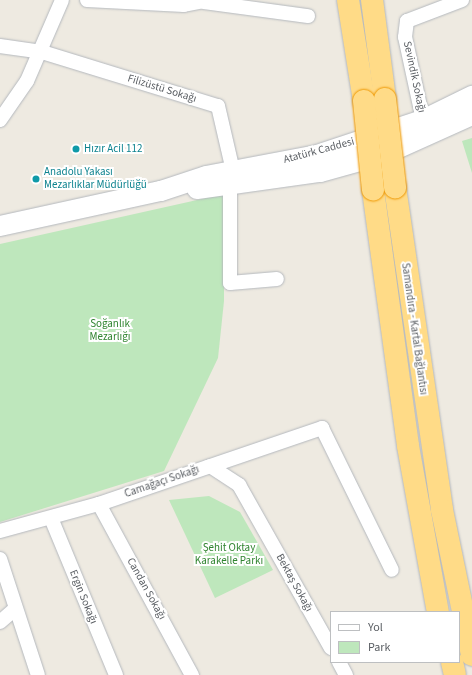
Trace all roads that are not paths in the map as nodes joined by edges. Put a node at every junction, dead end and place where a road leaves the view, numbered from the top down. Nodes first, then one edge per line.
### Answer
1 (62, 0) edge
2 (86, 0) edge
3 (348, 0) edge
4 (372, 0) edge
5 (462, 0) edge
6 (206, 1) edge
7 (308, 16) dead end
8 (0, 46) edge
9 (42, 52) junction
10 (472, 96) edge
11 (472, 115) edge
12 (0, 120) edge
13 (422, 120) junction
14 (231, 178) junction
15 (0, 226) edge
16 (277, 279) dead end
17 (210, 466) junction
18 (99, 504) junction
19 (51, 518) junction
20 (0, 531) edge
21 (0, 559) edge
22 (392, 570) dead end
23 (15, 609) junction
24 (438, 611) edge
25 (0, 622) edge
26 (330, 646) edge
27 (472, 655) edge
28 (340, 663) edge
29 (452, 663) edge
30 (38, 675) edge
31 (116, 675) edge
32 (192, 675) edge
33 (346, 675) edge
34 (455, 675) edge

1 - 9 street
2 - 6 street
3 - 24 highway, Samandıra - Kartal Bağlantısı, bridge
4 - 27 highway, Samandıra - Kartal Bağlantısı, bridge
5 - 13 street, Sevindik Sokağı
6 - 7 street
8 - 9 street
9 - 12 street
9 - 14 street, Filizüstü Sokağı
10 - 13 street, Atatürk Caddesi
11 - 14 street, Atatürk Caddesi
13 - 14 street, Atatürk Caddesi
14 - 15 street, Atatürk Caddesi
14 - 16 street
17 - 18 street, Camağaçı Sokağı
17 - 22 street, Camağaçı Sokağı
17 - 26 street, Bektaş Sokağı
18 - 19 street, Camağaçı Sokağı
18 - 32 street, Candan Sokağı
19 - 20 street, Camağaçı Sokağı
19 - 31 street, Ergin Sokağı
21 - 23 street
23 - 25 street
23 - 30 street
28 - 33 street
29 - 34 highway

